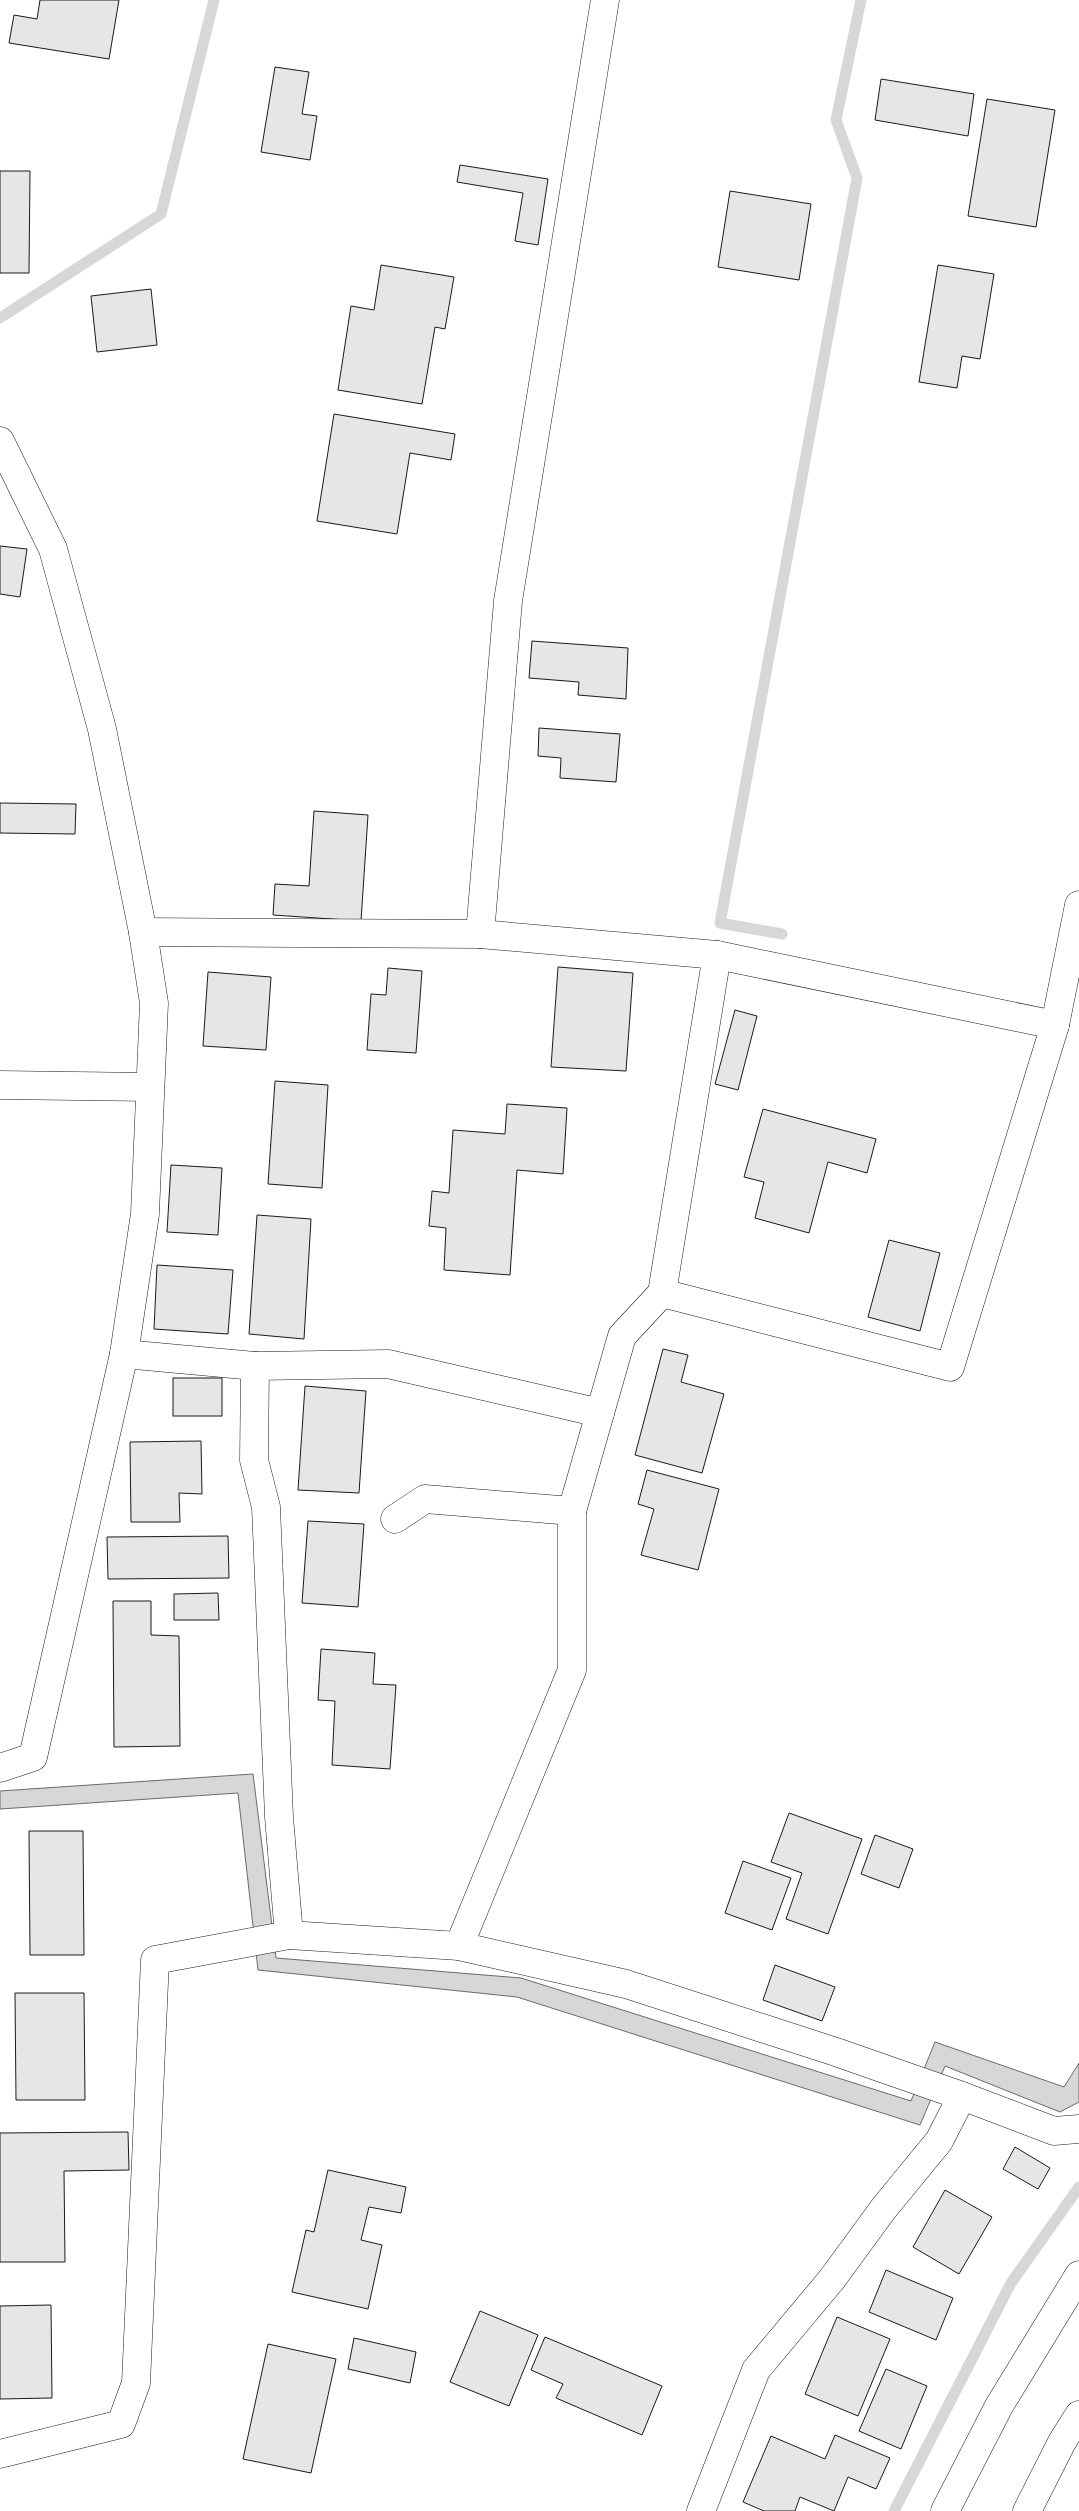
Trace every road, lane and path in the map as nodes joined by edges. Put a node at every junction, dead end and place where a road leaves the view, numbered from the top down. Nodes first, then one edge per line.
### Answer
1 (605, 0) edge
2 (0, 441) edge
3 (1079, 905) edge
4 (143, 932) junction
5 (480, 934) junction
6 (717, 955) junction
7 (1055, 1025) junction
8 (0, 1085) edge
9 (150, 1087) junction
10 (662, 1293) junction
11 (124, 1354) junction
12 (255, 1366) junction
13 (600, 1413) junction
14 (572, 1511) junction
15 (395, 1519) dead end
16 (0, 1768) edge
17 (289, 1936) junction
18 (459, 1946) junction
19 (952, 2092) junction
20 (1079, 2129) edge
21 (1079, 2275) edge
22 (1079, 2415) edge
23 (0, 2454) edge
24 (701, 2511) edge
25 (945, 2511) edge
26 (1027, 2511) edge

1 - 5 street
2 - 4 street
3 - 7 street
4 - 5 street
4 - 9 street
5 - 6 street
6 - 7 street
6 - 10 street
7 - 10 street
8 - 9 street
9 - 11 street
10 - 13 street
11 - 12 street
11 - 16 street
12 - 13 street
12 - 17 street
13 - 14 street
14 - 15 street
14 - 18 street
17 - 18 street
17 - 23 street
18 - 19 street
19 - 20 street
19 - 24 street
21 - 25 street
22 - 26 street

